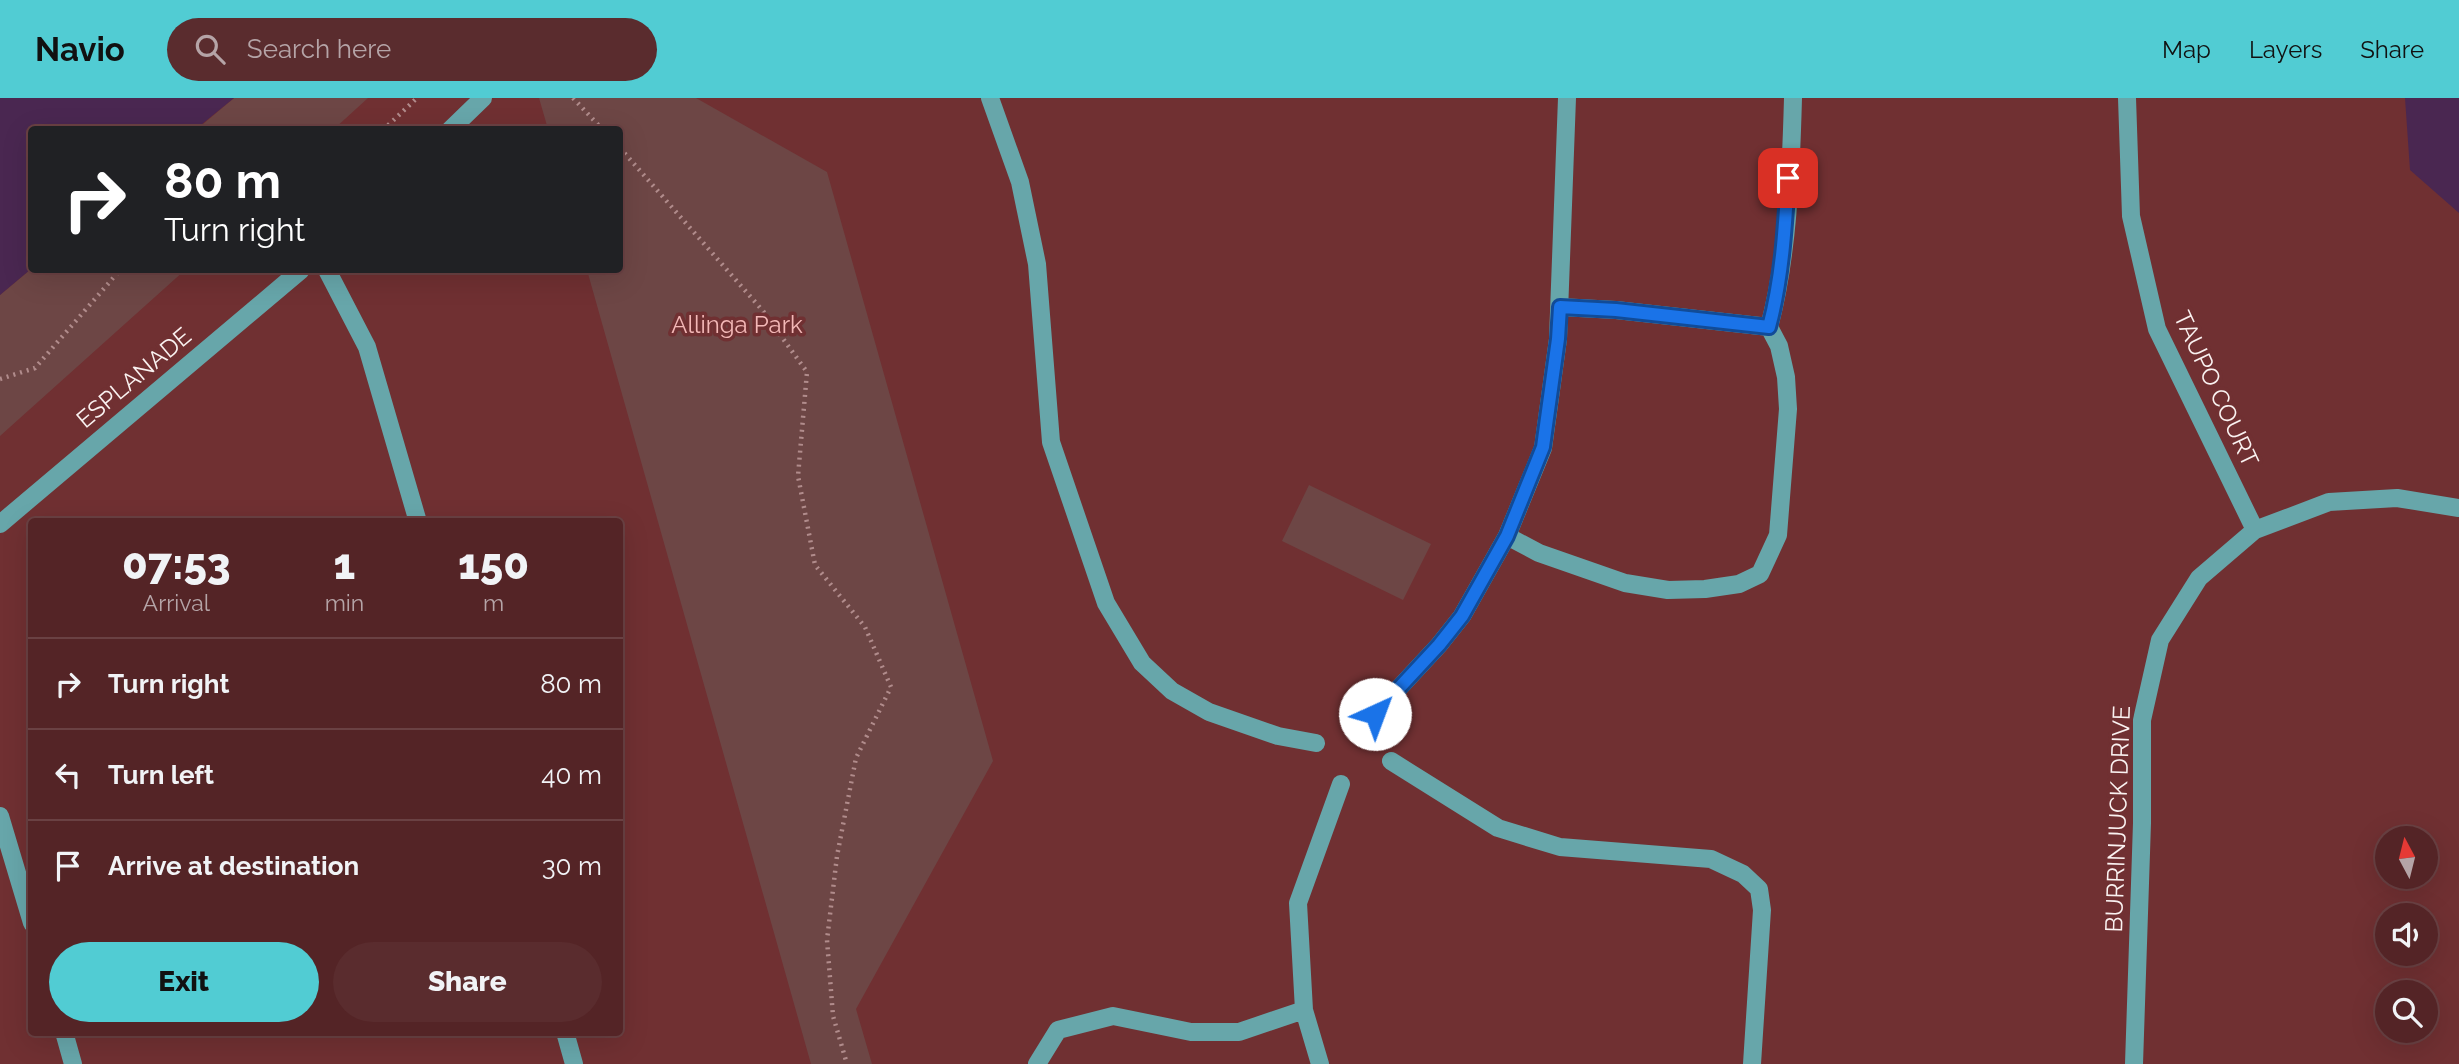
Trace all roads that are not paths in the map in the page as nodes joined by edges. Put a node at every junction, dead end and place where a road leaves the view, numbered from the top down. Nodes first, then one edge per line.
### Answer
1 (483, 98) edge
2 (990, 98) edge
3 (1567, 98) edge
4 (1793, 98) edge
5 (2127, 98) edge
6 (454, 126) edge
7 (297, 273) edge
8 (329, 273) edge
9 (1560, 307) junction
10 (1769, 327) junction
11 (2459, 508) edge
12 (417, 518) edge
13 (0, 524) edge
14 (2255, 530) junction
15 (1507, 536) junction
16 (1375, 714) dead end
17 (1316, 743) dead end
18 (1391, 761) dead end
19 (1341, 784) dead end
20 (0, 816) edge
21 (28, 910) edge
22 (1304, 1010) junction
23 (65, 1036) edge
24 (566, 1036) edge
25 (73, 1064) edge
26 (574, 1064) edge
27 (1037, 1064) edge
28 (1320, 1064) edge
29 (1752, 1064) edge
30 (2134, 1064) edge

1 - 6 street
2 - 17 street
3 - 9 street
4 - 10 street
5 - 14 street, TAUPO COURT
7 - 13 street, ESPLANADE
8 - 12 street
9 - 10 street
9 - 15 street
10 - 15 street
11 - 14 street, BURRINJUCK DRIVE
14 - 30 street, BURRINJUCK DRIVE
15 - 16 street
18 - 29 street
19 - 22 street
20 - 21 street
22 - 27 street
22 - 28 street
23 - 25 street
24 - 26 street

